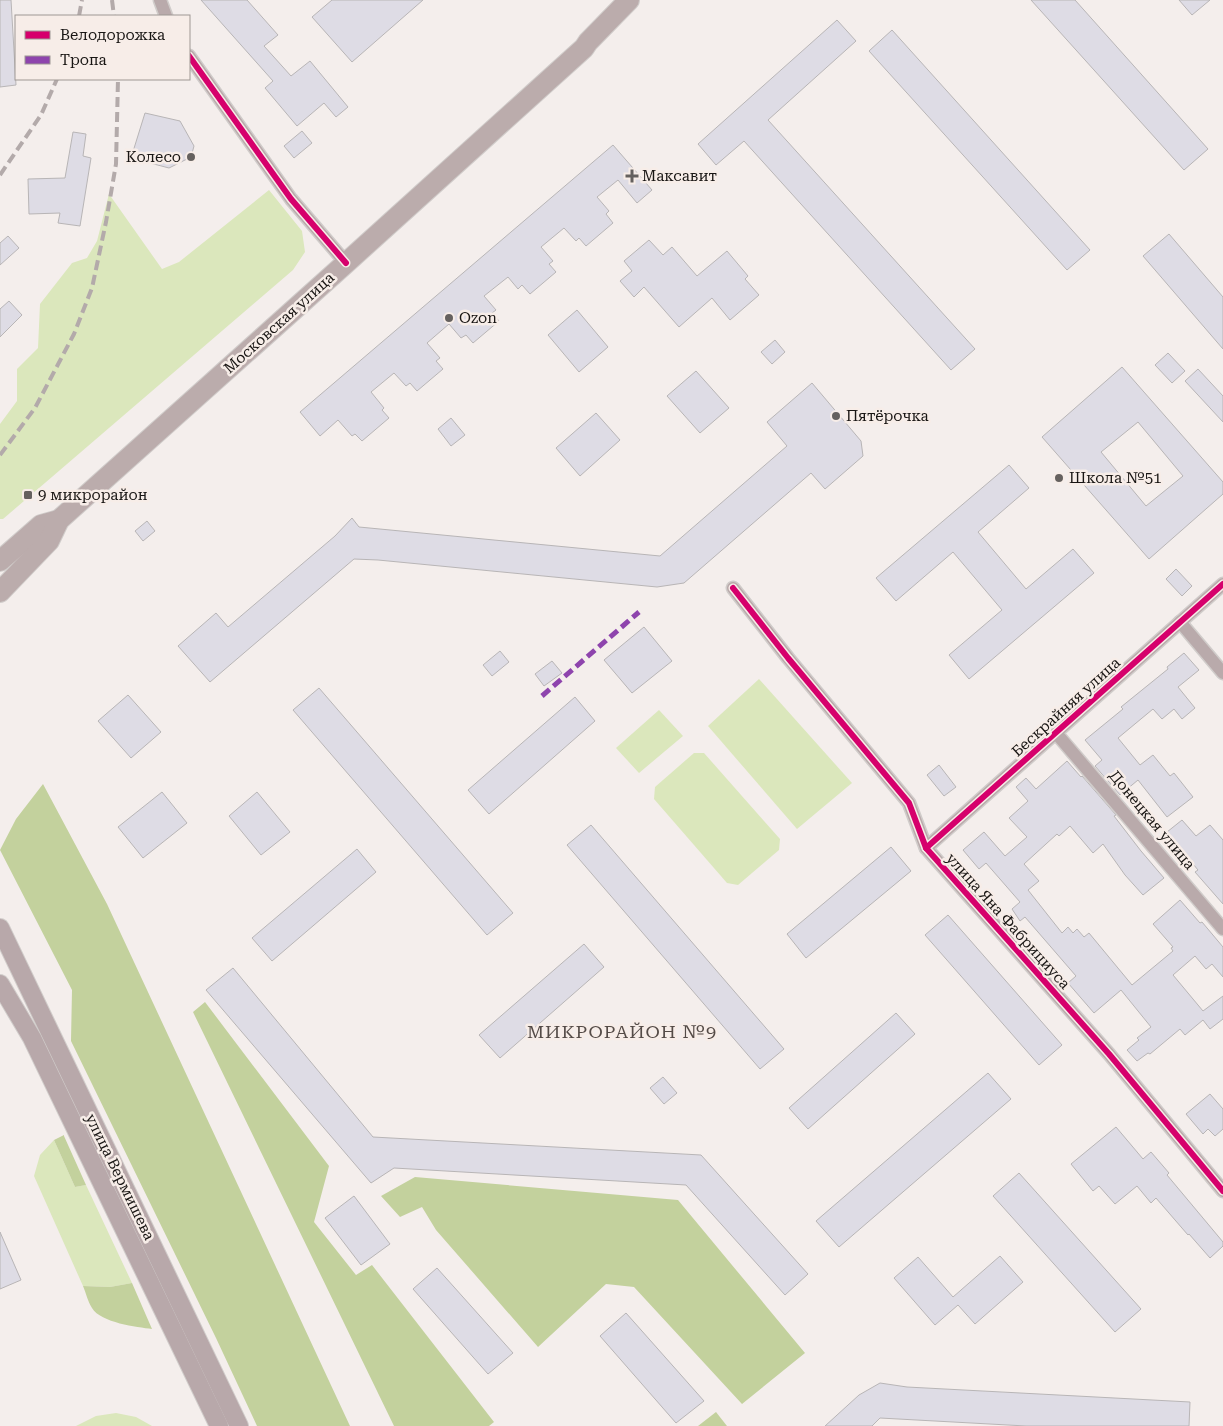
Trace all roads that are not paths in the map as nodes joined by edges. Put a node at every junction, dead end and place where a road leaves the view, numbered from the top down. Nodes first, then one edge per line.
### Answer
1 (160, 0) edge
2 (629, 0) edge
3 (166, 15) edge
4 (190, 57) edge
5 (346, 263) junction
6 (59, 520) junction
7 (0, 562) edge
8 (1223, 584) edge
9 (733, 588) dead end
10 (0, 592) edge
11 (1180, 622) junction
12 (1223, 673) edge
13 (1056, 733) junction
14 (926, 848) junction
15 (0, 928) edge
16 (1223, 929) edge
17 (0, 984) edge
18 (1223, 1191) edge
19 (219, 1426) edge
20 (239, 1426) edge

1 - 3 street
2 - 5 main road, Московская улица
4 - 5 street
5 - 6 main road, Московская улица
6 - 7 main road, Московская улица
6 - 10 main road, Московская улица
8 - 11 street, Бескрайняя улица
9 - 14 street, улица Яна Фабрициуса
11 - 12 street
11 - 13 street, Бескрайняя улица
13 - 14 street, Бескрайняя улица
13 - 16 street, Донецкая улица
14 - 18 street, улица Яна Фабрициуса
15 - 20 main road, улица Вермишева
17 - 19 main road, улица Вермишева

